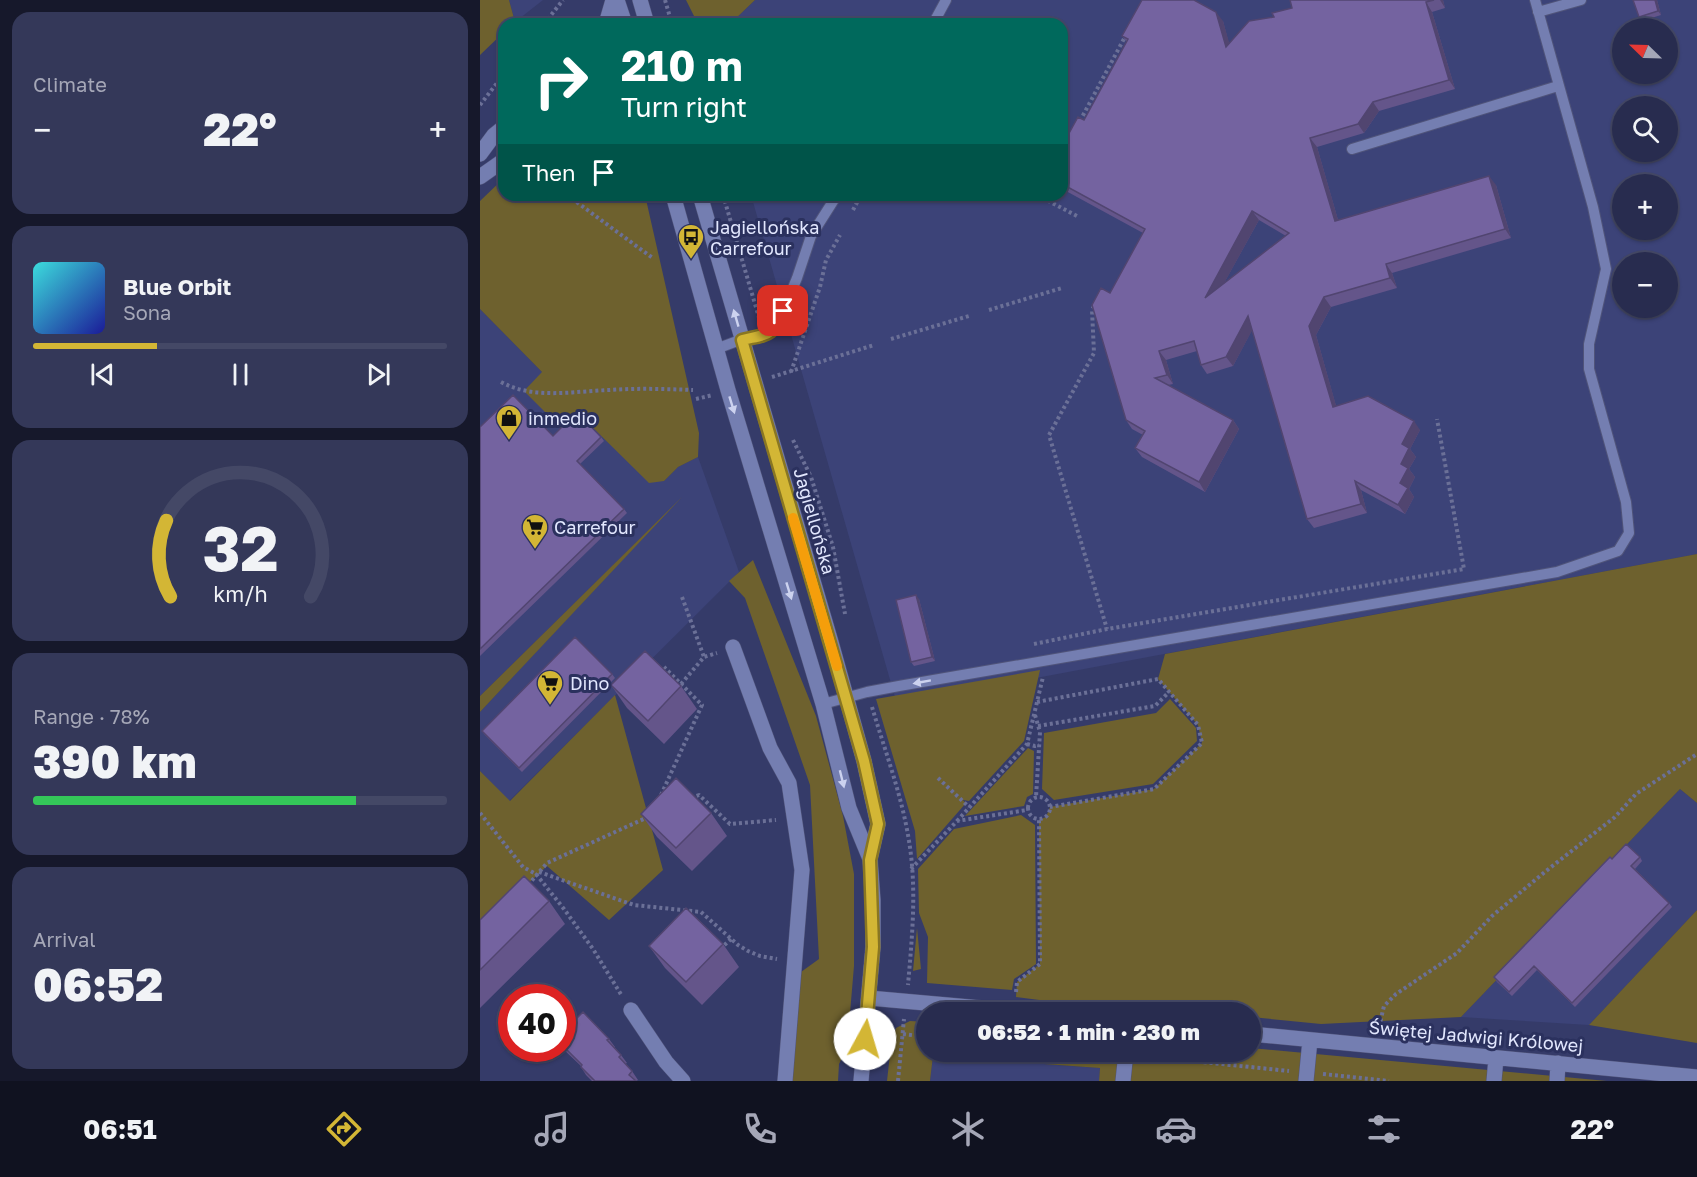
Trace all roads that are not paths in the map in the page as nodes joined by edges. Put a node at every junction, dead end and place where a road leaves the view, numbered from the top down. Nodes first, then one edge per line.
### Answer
1 (615, 0) edge
2 (640, 0) edge
3 (946, 0) edge
4 (1535, 0) edge
5 (1581, 0) edge
6 (1538, 12) junction
7 (608, 18) edge
8 (622, 18) edge
9 (645, 18) edge
10 (936, 18) edge
11 (1558, 86) junction
12 (498, 132) edge
13 (1352, 149) dead end
14 (480, 154) edge
15 (498, 164) edge
16 (480, 177) edge
17 (675, 201) edge
18 (702, 201) edge
19 (833, 201) edge
20 (742, 340) junction
21 (716, 349) junction
22 (733, 647) road end
23 (846, 697) junction
24 (823, 704) junction
25 (870, 860) junction
26 (869, 998) junction
27 (916, 1002) edge
28 (631, 1010) road end
29 (1261, 1035) edge
30 (1310, 1040) junction
31 (1496, 1058) junction
32 (1125, 1062) edge
33 (1558, 1064) junction
34 (1307, 1077) edge
35 (1697, 1077) edge
36 (683, 1081) edge
37 (785, 1081) edge
38 (861, 1081) edge
39 (1123, 1081) edge
40 (1494, 1081) edge
41 (1557, 1081) edge

1 - 7 street
1 - 8 street
2 - 9 street
3 - 10 lane
4 - 6 lane
5 - 6 lane
6 - 11 lane
11 - 13 lane
11 -> 23 lane
12 - 14 street
15 - 16 street
17 - 21 street, Jagiellońska
20 -> 18 street, Jagiellońska
19 - 20 lane
20 - 21 lane
20 - 23 street, Jagiellońska
21 -> 24 street, Jagiellońska
22 - 37 street
23 - 24 lane
23 - 25 street, Jagiellońska
24 -> 25 street, Jagiellońska
25 - 26 street, Jagiellońska
26 - 27 street
26 - 38 street, Jagiellońska
28 - 36 street
29 - 30 street, Świętej Jadwigi Królowej
30 - 31 street, Świętej Jadwigi Królowej
30 - 34 street
31 - 33 street, Świętej Jadwigi Królowej
31 - 40 street
32 - 39 street
33 - 35 street, Świętej Jadwigi Królowej
33 - 41 street

